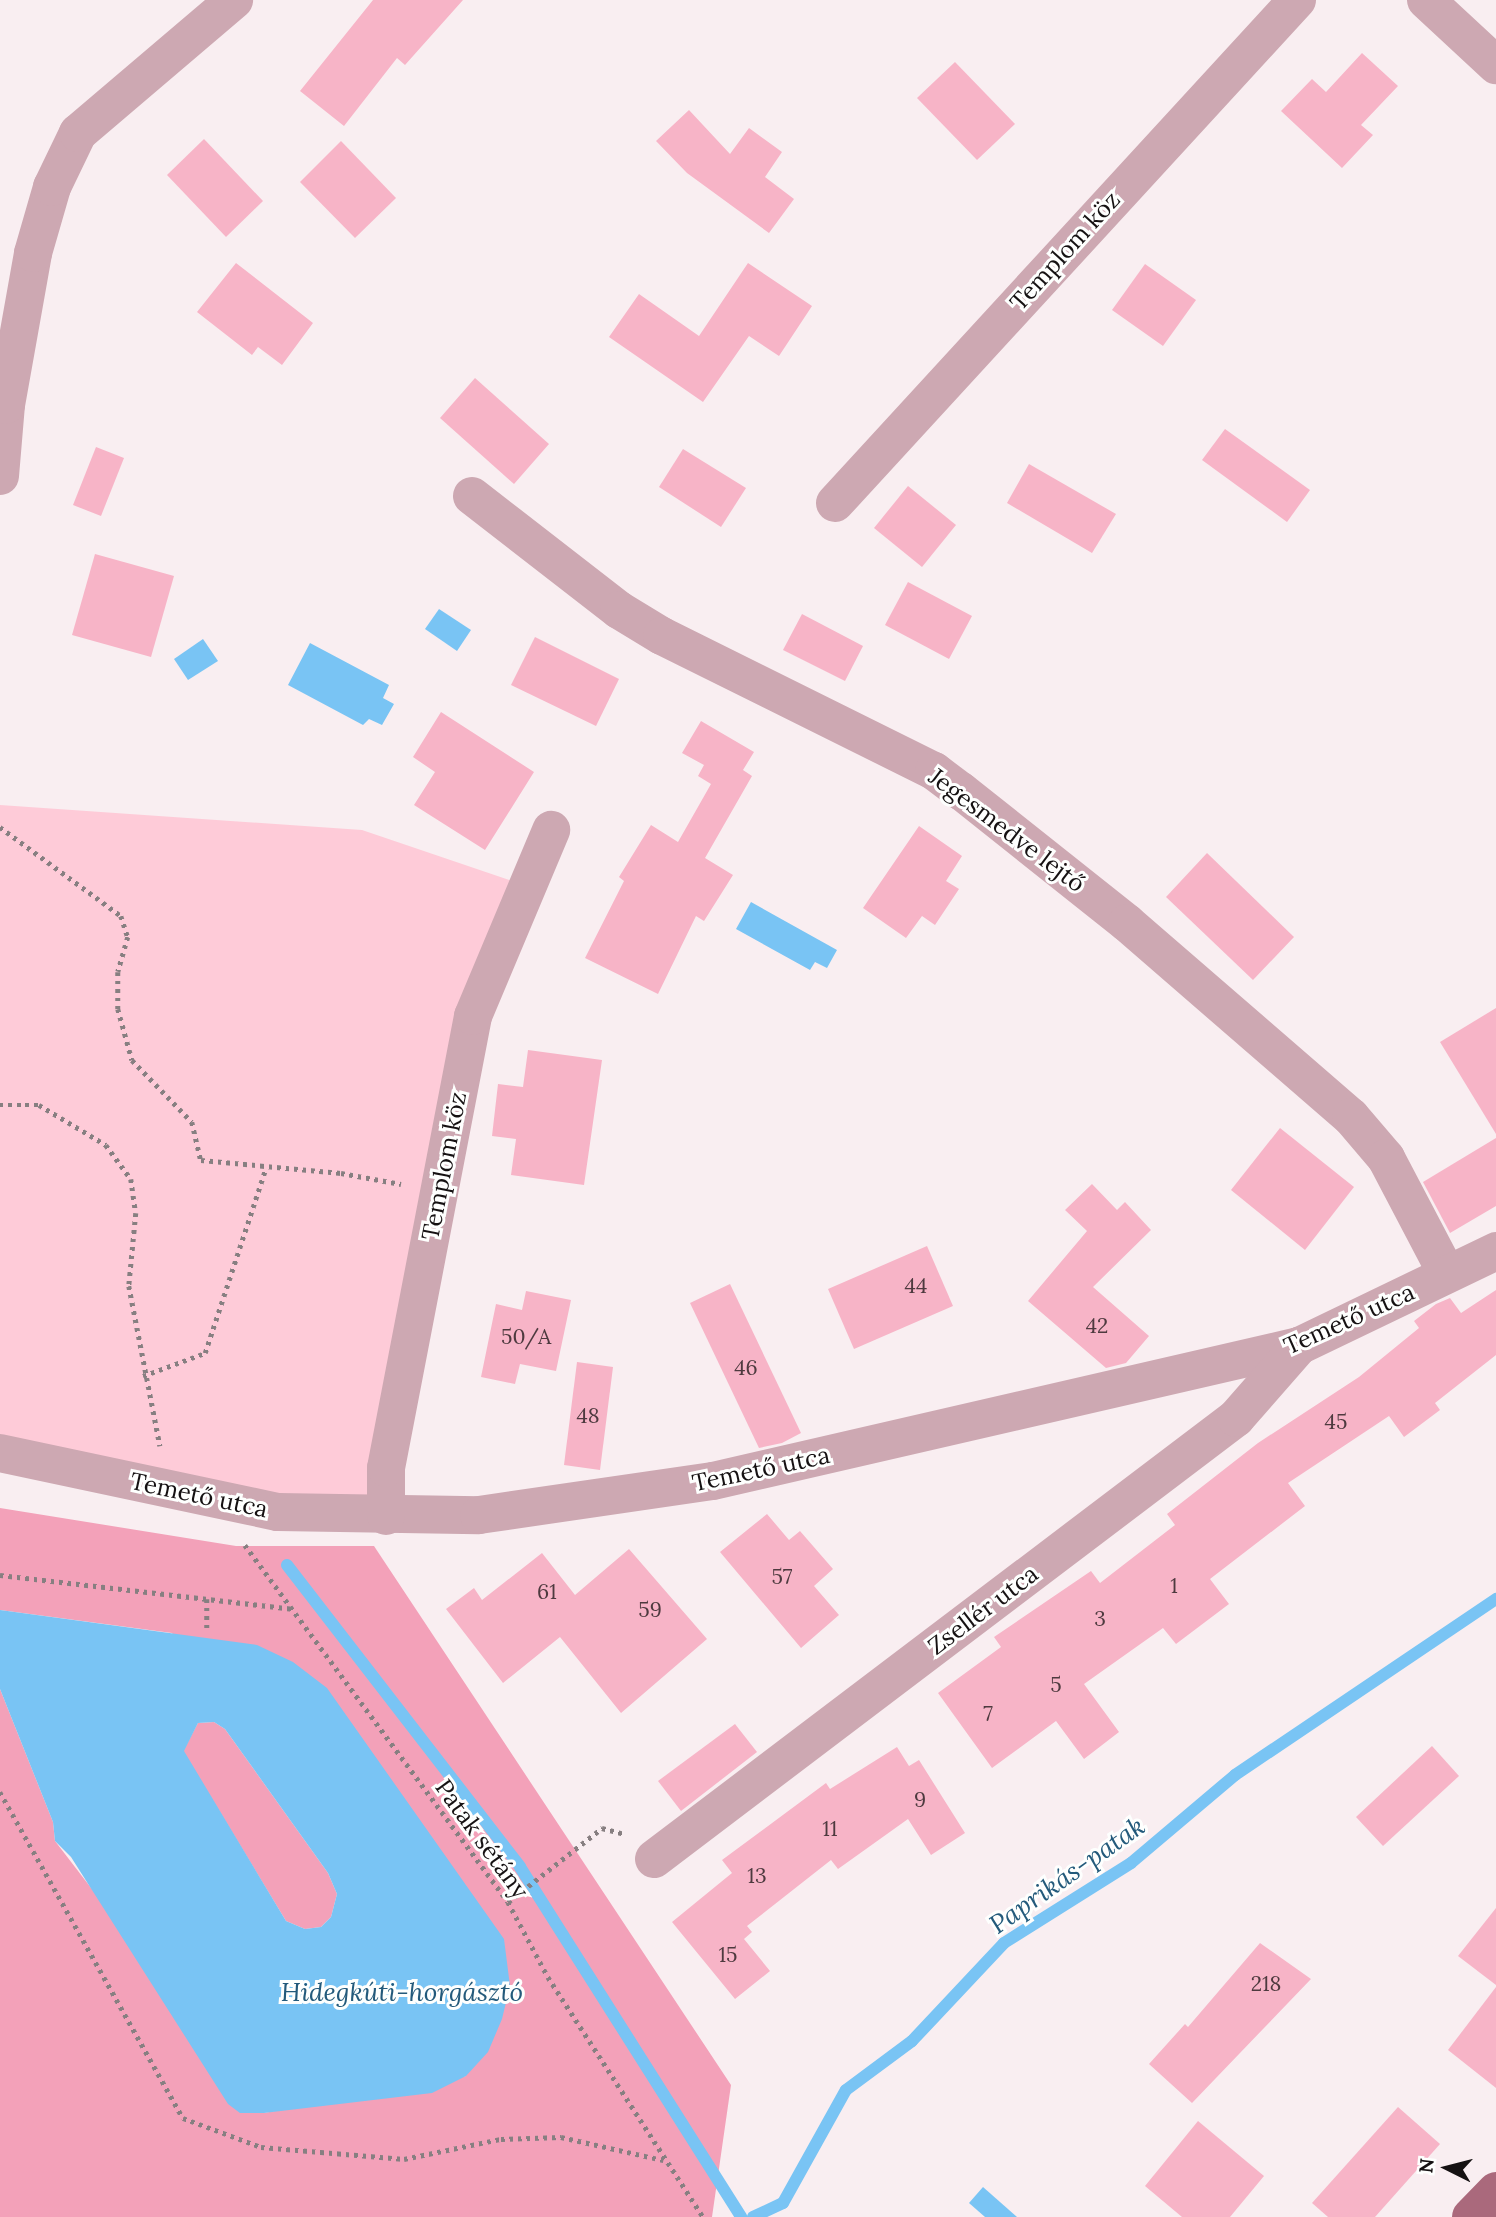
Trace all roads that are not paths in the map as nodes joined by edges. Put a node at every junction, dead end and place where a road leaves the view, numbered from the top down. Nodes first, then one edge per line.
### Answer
1 (234, 0) edge
2 (1297, 0) edge
3 (1426, 0) edge
4 (1496, 65) edge
5 (0, 476) edge
6 (472, 496) dead end
7 (835, 503) dead end
8 (551, 830) dead end
9 (1496, 1251) edge
10 (1447, 1274) junction
11 (1299, 1346) junction
12 (0, 1453) edge
13 (386, 1516) junction
14 (654, 1859) road end
15 (1496, 2190) edge
16 (1471, 2217) edge

1 - 5 street
2 - 7 street, Templom köz
3 - 4 street
6 - 10 street, Jegesmedve lejtő
8 - 13 street, Templom köz
9 - 10 street, Temető utca
10 - 11 street, Temető utca
11 - 13 street, Temető utca
11 - 14 street, Zsellér utca
12 - 13 street, Temető utca
15 - 16 main road

